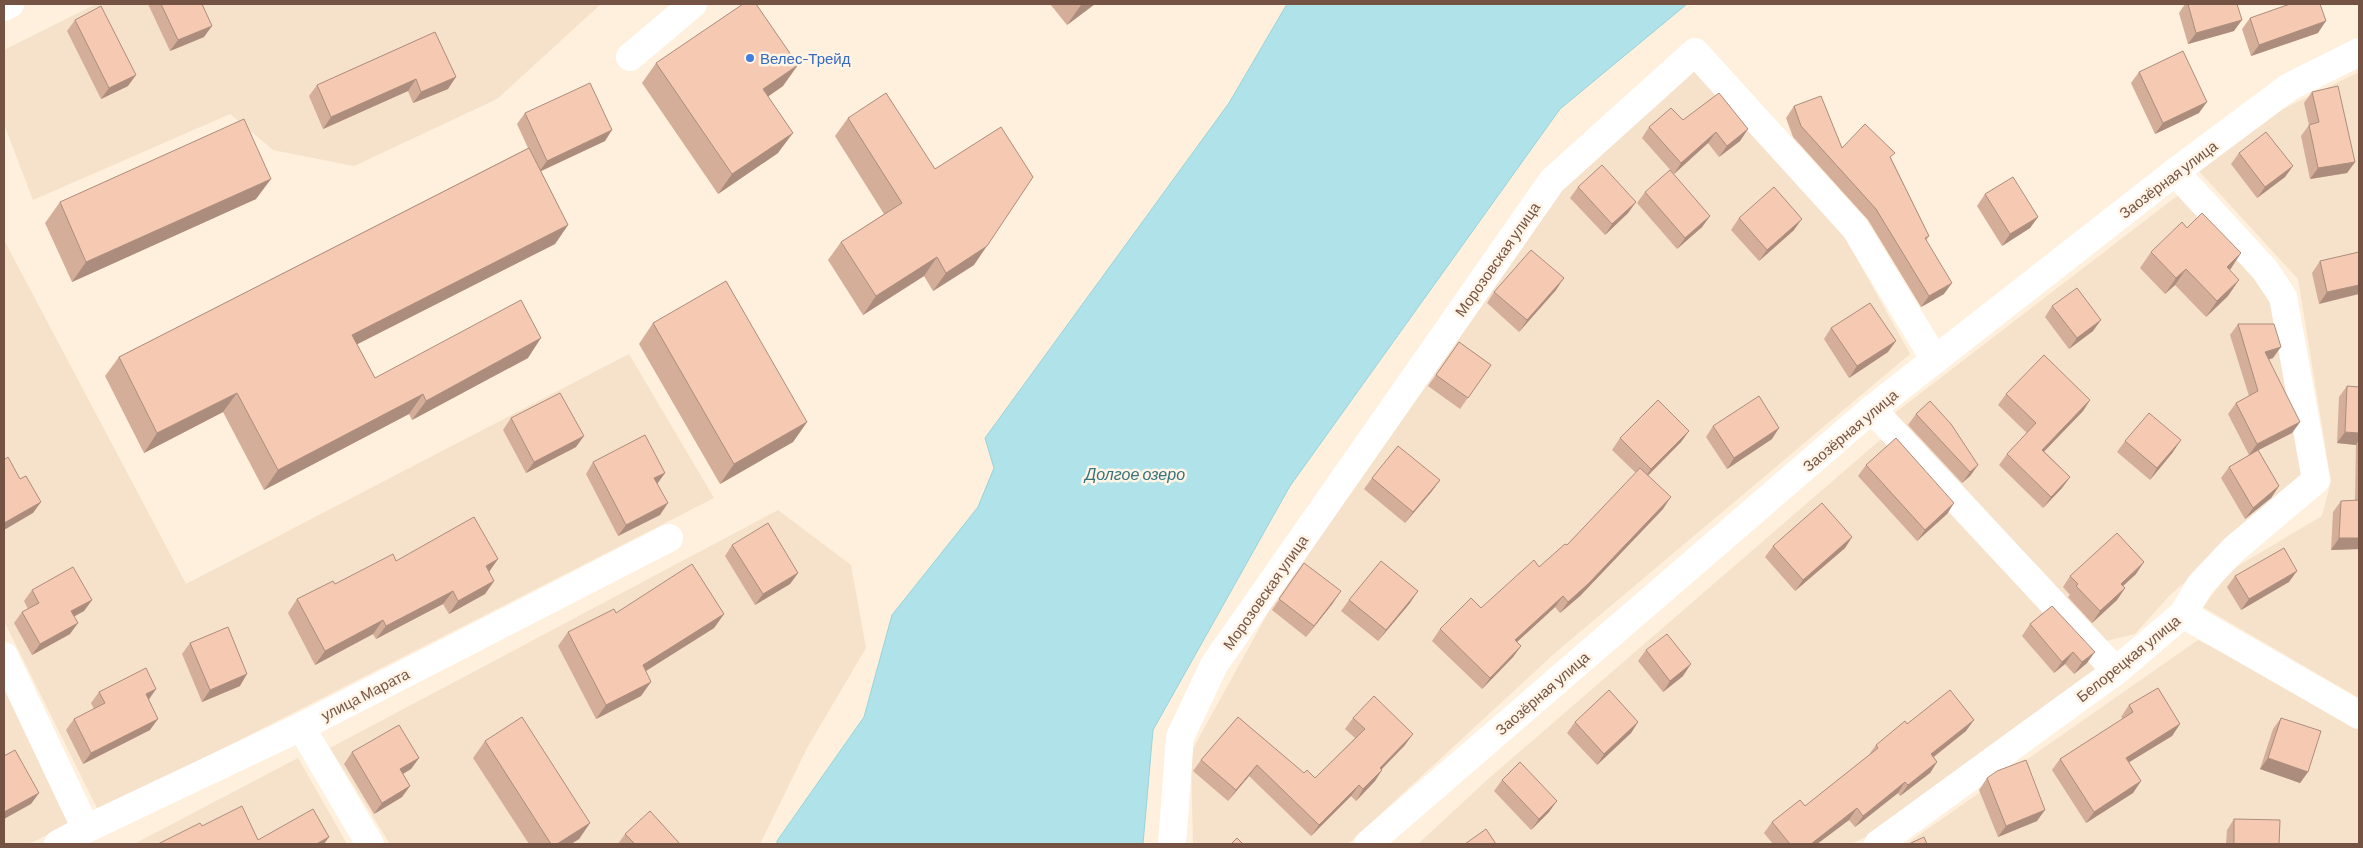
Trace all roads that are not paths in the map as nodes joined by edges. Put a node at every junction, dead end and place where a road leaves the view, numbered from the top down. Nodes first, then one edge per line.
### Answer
1 (10, 4) edge
2 (693, 4) edge
3 (4, 7) edge
4 (2359, 52) edge
5 (630, 57) dead end
6 (2175, 172) junction
7 (1935, 360) junction
8 (1872, 409) junction
9 (669, 538) dead end
10 (2183, 614) junction
11 (4, 656) edge
12 (2116, 671) junction
13 (2359, 715) edge
14 (302, 727) junction
15 (86, 829) junction
16 (58, 844) edge
17 (370, 844) edge
18 (1172, 844) edge
19 (1368, 844) edge
20 (1878, 844) edge

1 - 3 street
2 - 5 street
4 - 6 street, Заозёрная улица
6 - 7 street, Заозёрная улица
6 - 10 street, Белорецкая улица
7 - 8 street, Заозёрная улица
7 - 18 street, Морозовская улица
8 - 12 street
8 - 19 street, Заозёрная улица
9 - 14 street, улица Марата
10 - 12 street, Белорецкая улица
10 - 13 street
11 - 15 street
12 - 20 street, Белорецкая улица
14 - 15 street, улица Марата
14 - 17 street
15 - 16 street, улица Марата

